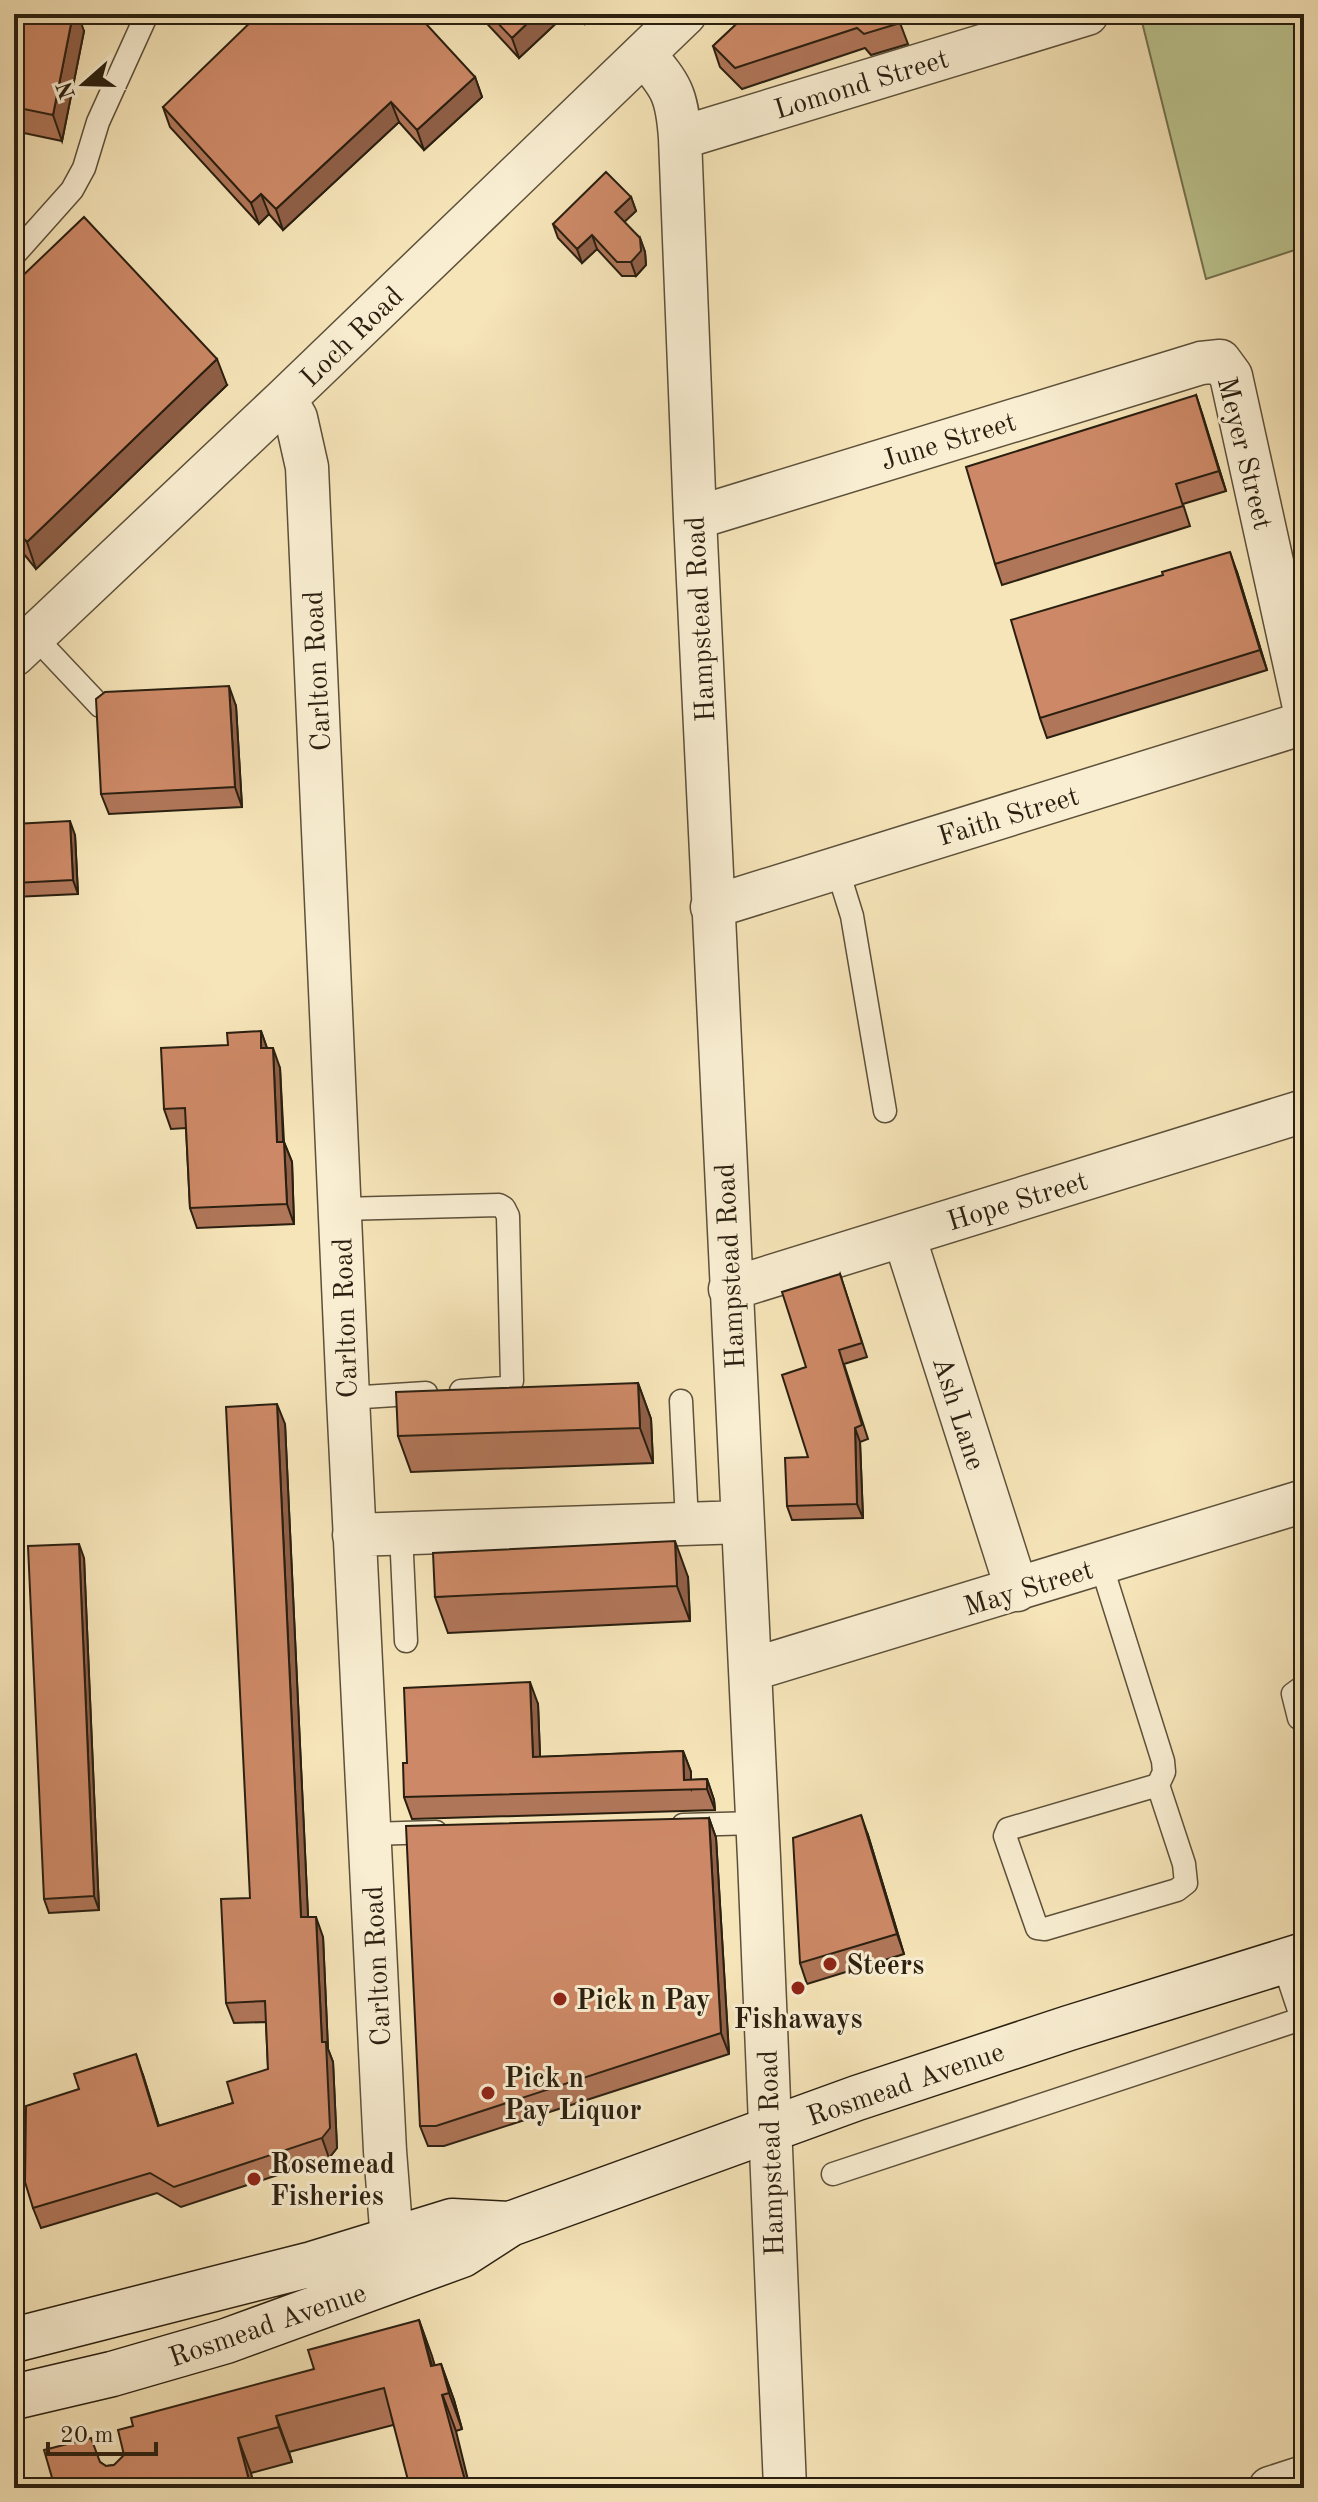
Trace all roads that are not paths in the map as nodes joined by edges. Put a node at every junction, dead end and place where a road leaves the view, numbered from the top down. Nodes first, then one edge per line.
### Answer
1 (147, 14) edge
2 (685, 14) edge
3 (1087, 14) edge
4 (644, 54) junction
5 (680, 138) junction
6 (19, 244) edge
7 (1201, 363) joint
8 (285, 399) junction
9 (695, 518) junction
10 (24, 646) edge
11 (100, 706) edge
12 (1304, 707) edge
13 (1304, 723) edge
14 (837, 868) junction
15 (712, 907) junction
16 (885, 1111) dead end
17 (1304, 1111) edge
18 (340, 1209) junction
19 (904, 1236) junction
20 (730, 1289) junction
21 (348, 1398) junction
22 (681, 1401) dead end
23 (1304, 1501) edge
24 (687, 1522) junction
25 (743, 1522) junction
26 (401, 1533) junction
27 (354, 1535) junction
28 (1101, 1564) junction
29 (1017, 1590) junction
30 (406, 1641) dead end
31 (750, 1670) junction
32 (1304, 1686) edge
33 (1299, 1718) dead end
34 (1158, 1785) junction
35 (757, 1823) junction
36 (664, 1826) edge
37 (463, 1831) edge
38 (370, 1834) junction
39 (1293, 1958) edge
40 (1303, 2019) edge
41 (769, 2130) junction
42 (833, 2174) dead end
43 (510, 2224) junction
44 (392, 2241) junction
45 (14, 2342) edge
46 (200, 2349) junction
47 (14, 2397) edge
48 (1304, 2477) edge
49 (785, 2488) edge
50 (1270, 2488) edge

1 - 6 lane
2 - 4 street, Loch Road
3 - 5 street, Lomond Street
4 - 5 street, Hampstead Road
4 - 8 street, Loch Road
5 - 9 street, Hampstead Road
7 - 9 street, June Street
7 - 12 street, Meyer Street
8 - 10 street, Loch Road
8 - 18 street, Carlton Road
9 - 15 street, Hampstead Road
10 - 11 lane
13 - 14 street, Faith Street
14 - 15 street, Faith Street
14 - 16 lane
15 - 20 street, Hampstead Road
17 - 19 street, Hope Street
18 - 21 street, Carlton Road
18 - 21 lane
19 - 20 street, Hope Street
19 - 29 street, Ash Lane
20 - 25 street, Hampstead Road
21 - 27 street, Carlton Road
22 - 24 lane
23 - 28 street, May Street
24 - 25 street
24 - 26 street
25 - 31 street, Hampstead Road
26 - 27 street
26 - 30 lane
27 - 38 street, Carlton Road
28 - 29 street, May Street
28 - 34 lane
29 - 31 street, May Street
31 - 35 street, Hampstead Road
32 - 33 lane
34 - 34 lane
35 - 36 lane
35 - 41 street, Hampstead Road
37 - 38 lane
38 - 44 street, Carlton Road
39 - 40 lane
39 - 41 main road, Rosmead Avenue
40 - 42 lane
41 - 43 main road, Rosmead Avenue
41 - 49 street, Hampstead Road
43 - 44 main road, Rosmead Avenue
43 - 46 main road, Rosmead Avenue
44 - 45 main road, Rosmead Avenue
45 - 46 main road
46 - 47 main road, Rosmead Avenue
48 - 50 street

